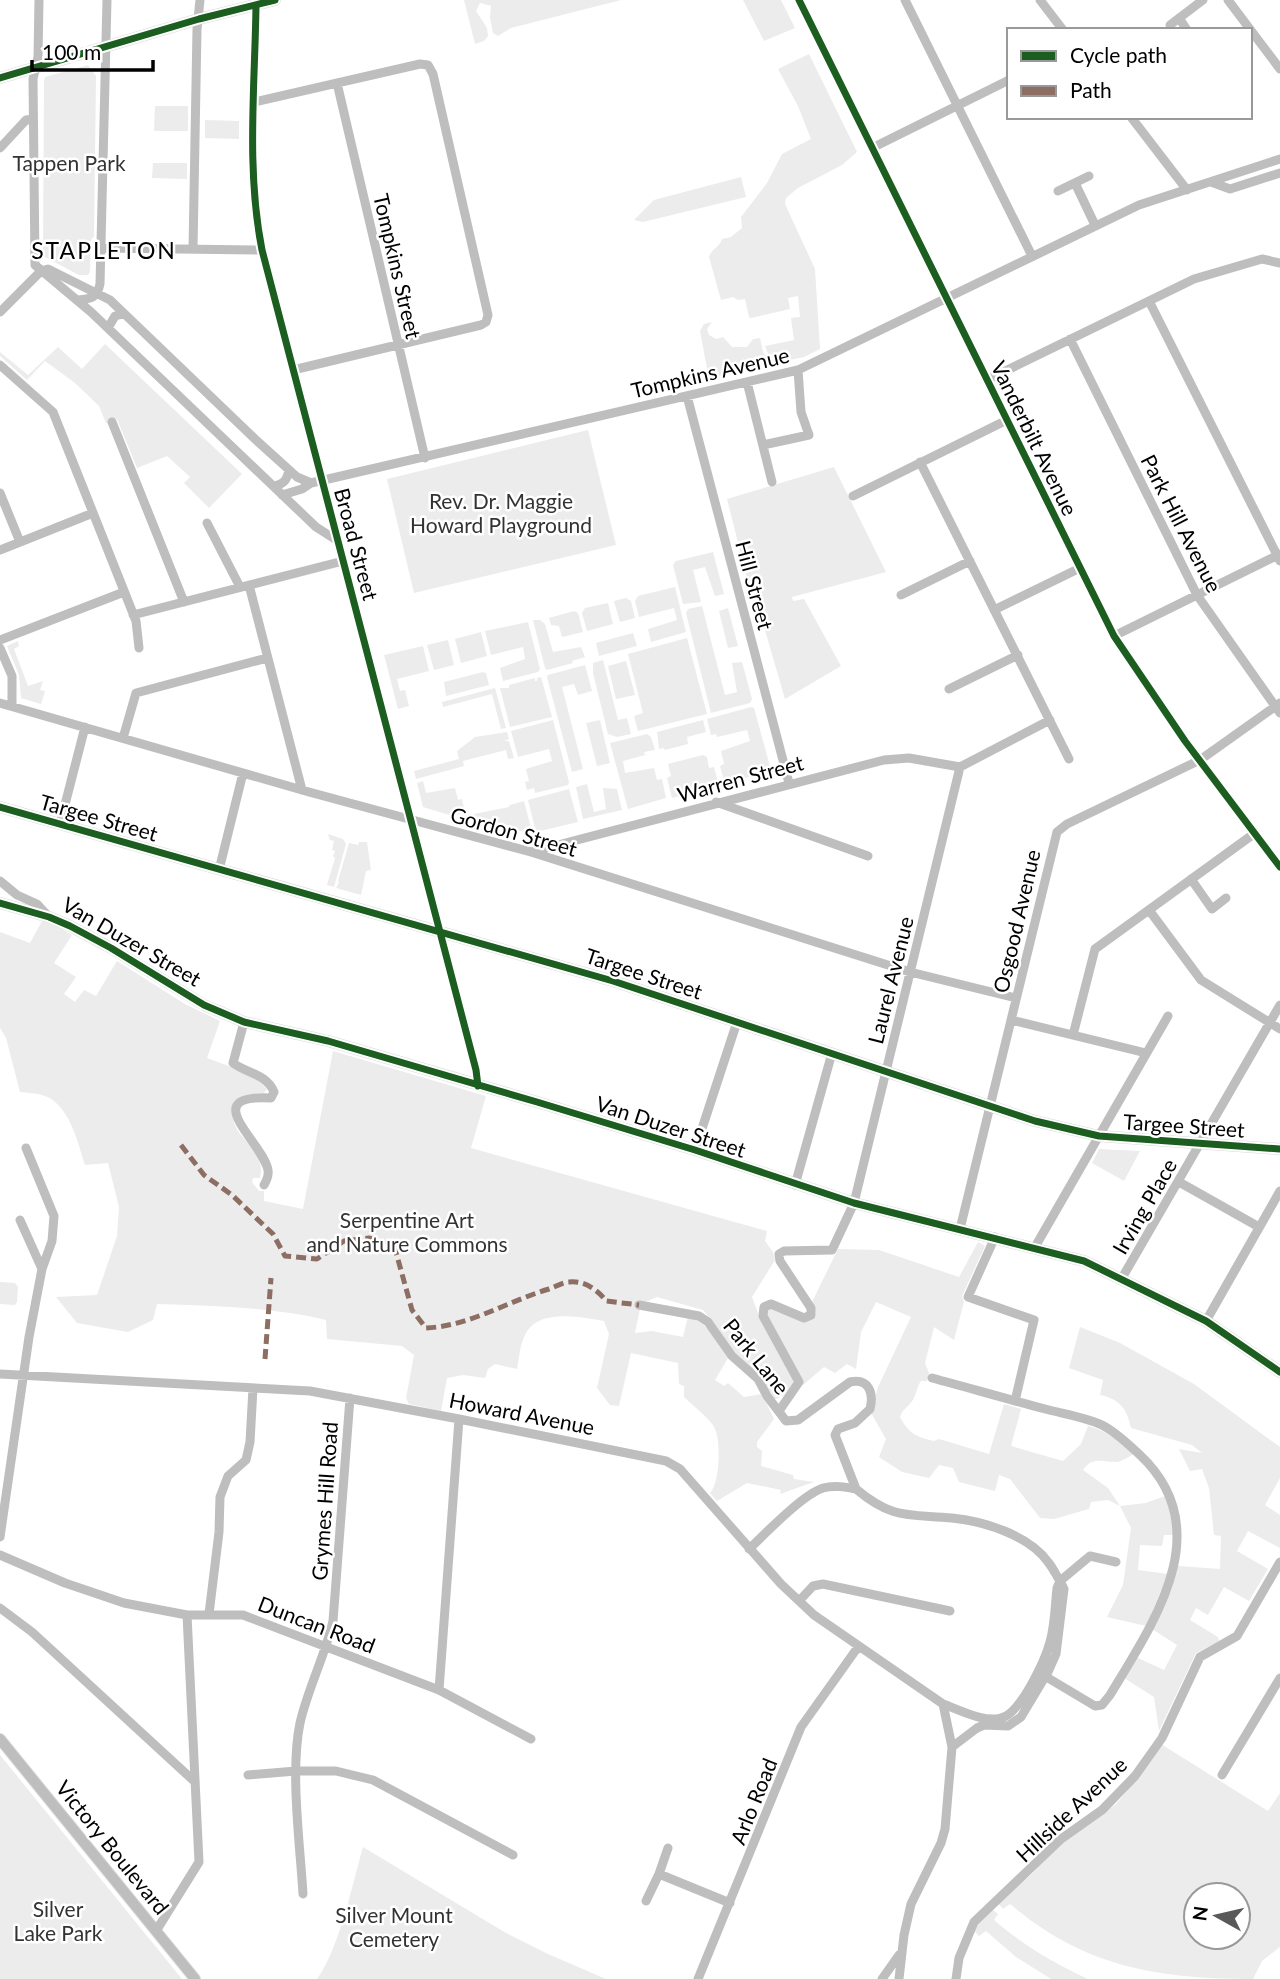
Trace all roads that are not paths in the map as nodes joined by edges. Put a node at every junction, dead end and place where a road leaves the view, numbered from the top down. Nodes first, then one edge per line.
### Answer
1 (39, 0) edge
2 (107, 0) edge
3 (200, 0) edge
4 (275, 0) edge
5 (799, 0) edge
6 (905, 0) edge
7 (1041, 0) edge
8 (1203, 0) edge
9 (1228, 0) edge
10 (256, 5) junction
11 (1179, 18) junction
12 (199, 19) junction
13 (1170, 25) dead end
14 (1062, 28) edge
15 (1186, 28) edge
16 (1249, 28) edge
17 (1252, 32) edge
18 (106, 47) junction
19 (36, 68) junction
20 (1280, 69) edge
21 (0, 78) edge
22 (1007, 81) edge
23 (337, 83) junction
24 (254, 102) junction
25 (958, 105) junction
26 (33, 119) junction
27 (1132, 119) edge
28 (0, 148) edge
29 (872, 148) junction
30 (1280, 159) edge
31 (1280, 173) edge
32 (1089, 176) dead end
33 (1211, 181) junction
34 (1075, 183) junction
35 (1187, 190) junction
36 (1058, 191) dead end
37 (1095, 225) junction
38 (102, 248) junction
39 (193, 249) junction
40 (262, 250) junction
41 (1032, 256) junction
42 (1280, 263) edge
43 (41, 271) junction
44 (98, 294) junction
45 (947, 299) junction
46 (78, 300) junction
47 (1149, 301) junction
48 (0, 313) edge
49 (123, 314) junction
50 (108, 328) junction
51 (1070, 340) junction
52 (398, 345) junction
53 (0, 365) edge
54 (293, 370) junction
55 (798, 370) junction
56 (987, 380) junction
57 (747, 382) junction
58 (687, 396) junction
59 (1007, 420) junction
60 (112, 422) dead end
61 (763, 445) junction
62 (425, 458) junction
63 (920, 462) junction
64 (289, 470) junction
65 (322, 481) junction
66 (772, 482) dead end
67 (310, 484) junction
68 (274, 486) junction
69 (0, 493) edge
70 (282, 495) junction
71 (853, 496) dead end
72 (93, 513) junction
73 (207, 523) dead end
74 (338, 541) junction
75 (20, 542) junction
76 (0, 550) edge
77 (1279, 557) edge
78 (343, 561) junction
79 (970, 561) junction
80 (1080, 568) junction
81 (244, 586) junction
82 (124, 592) junction
83 (901, 594) dead end
84 (1197, 595) junction
85 (184, 602) junction
86 (994, 610) junction
87 (133, 615) junction
88 (1114, 636) junction
89 (0, 640) edge
90 (0, 648) edge
91 (138, 648) dead end
92 (1018, 655) junction
93 (267, 658) junction
94 (949, 689) dead end
95 (0, 703) edge
96 (12, 706) junction
97 (1278, 708) edge
98 (1051, 720) junction
99 (85, 727) junction
100 (123, 738) junction
101 (1069, 759) dead end
102 (1200, 760) junction
103 (960, 766) junction
104 (243, 773) junction
105 (789, 783) junction
106 (302, 790) junction
107 (716, 802) junction
108 (0, 807) edge
109 (411, 820) junction
110 (60, 824) junction
111 (1255, 833) junction
112 (531, 852) junction
113 (868, 856) dead end
114 (1280, 867) edge
115 (219, 870) junction
116 (1191, 879) junction
117 (0, 880) edge
118 (1226, 898) dead end
119 (0, 903) edge
120 (1149, 910) junction
121 (49, 917) junction
122 (440, 932) junction
123 (910, 972) junction
124 (1016, 998) junction
125 (1280, 1005) edge
126 (1168, 1016) dead end
127 (1011, 1020) junction
128 (737, 1021) junction
129 (243, 1022) junction
130 (1269, 1023) junction
131 (1280, 1029) edge
132 (1073, 1035) junction
133 (832, 1053) junction
134 (1146, 1053) junction
135 (886, 1070) junction
136 (478, 1086) junction
137 (989, 1107) junction
138 (1099, 1136) junction
139 (1199, 1142) junction
140 (26, 1149) dead end
141 (1280, 1149) edge
142 (695, 1150) junction
143 (1179, 1182) junction
144 (264, 1185) dead end
145 (795, 1185) junction
146 (1280, 1191) edge
147 (854, 1203) junction
148 (20, 1220) dead end
149 (1259, 1227) junction
150 (960, 1229) junction
151 (995, 1237) junction
152 (1035, 1247) junction
153 (42, 1269) junction
154 (1122, 1278) junction
155 (639, 1306) dead end
156 (1206, 1321) junction
157 (1280, 1372) edge
158 (0, 1374) edge
159 (23, 1376) junction
160 (932, 1378) dead end
161 (253, 1388) junction
162 (350, 1398) junction
163 (1015, 1401) junction
164 (779, 1411) junction
165 (459, 1419) junction
166 (856, 1489) junction
167 (0, 1537) edge
168 (749, 1549) junction
169 (0, 1555) edge
170 (1116, 1562) dead end
171 (1280, 1562) edge
172 (1060, 1581) junction
173 (799, 1601) junction
174 (0, 1608) edge
175 (950, 1611) dead end
176 (209, 1614) junction
177 (187, 1615) junction
178 (327, 1647) junction
179 (859, 1647) junction
180 (1042, 1674) junction
181 (1280, 1678) edge
182 (439, 1690) junction
183 (943, 1704) junction
184 (989, 1722) junction
185 (0, 1739) edge
186 (531, 1739) dead end
187 (952, 1747) junction
188 (296, 1770) junction
189 (248, 1774) dead end
190 (1222, 1776) dead end
191 (194, 1780) junction
192 (668, 1848) dead end
193 (513, 1856) dead end
194 (659, 1874) junction
195 (303, 1894) dead end
196 (646, 1901) dead end
197 (730, 1903) junction
198 (156, 1931) junction
199 (902, 1947) junction
200 (195, 1979) edge
201 (698, 1979) edge
202 (882, 1979) edge
203 (899, 1979) edge
204 (956, 1979) edge

1 - 19 street
2 - 18 street
3 - 12 street
4 - 10 main road
5 - 29 street, Vanderbilt Avenue
6 - 25 street
7 - 14 street
8 - 11 street
9 - 16 street
10 - 12 main road
10 - 24 street, Broad Street
11 - 13 street
11 - 15 street
12 - 18 main road
12 - 39 street
17 - 20 street
18 - 19 main road
18 - 38 street
19 - 21 main road
19 - 26 street
22 - 25 street
23 - 24 street
23 - 52 street, Tompkins Street
23 - 52 street
24 - 40 street, Broad Street
25 - 29 street
25 - 41 street
26 - 28 street
26 - 43 street
27 - 35 street
29 - 45 street, Vanderbilt Avenue
30 - 33 street, Tompkins Avenue
31 - 33 street
32 - 34 street
33 - 35 street, Tompkins Avenue
34 - 36 street
34 - 37 street
35 - 37 street, Tompkins Avenue
37 - 41 street, Tompkins Avenue
38 - 39 street
38 - 44 street
39 - 40 street
40 - 54 street, Broad Street
41 - 45 street, Tompkins Avenue
42 - 47 street
43 - 44 street
43 - 46 street
43 - 48 street
44 - 46 street
44 - 49 street
45 - 55 street, Tompkins Avenue
45 - 56 street, Vanderbilt Avenue
46 - 50 street
47 - 51 street
47 - 77 street
49 - 50 street
49 - 64 street
50 - 68 street
51 - 56 street
51 - 84 street, Park Hill Avenue
52 - 54 street
52 - 62 street, Tompkins Street
53 - 72 street
54 - 65 street, Broad Street
55 - 57 street, Tompkins Avenue
55 - 61 street
56 - 59 street, Vanderbilt Avenue
57 - 58 street, Tompkins Avenue
57 - 61 street
58 - 62 street, Tompkins Avenue
58 - 105 street, Hill Street
59 - 63 street
59 - 80 street, Vanderbilt Avenue
60 - 85 street
61 - 66 street
62 - 65 street, Tompkins Avenue
63 - 71 street
63 - 79 street
64 - 67 street
64 - 68 street
65 - 67 street, Tompkins Avenue
65 - 74 street, Broad Street
67 - 70 street, Tompkins Avenue
68 - 70 street
69 - 75 street
70 - 74 street
72 - 75 street
72 - 82 street
73 - 81 street
74 - 78 street, Broad Street
75 - 76 street
77 - 84 street
78 - 81 street
78 - 109 street, Broad Street
79 - 83 street
79 - 86 street
80 - 86 street
80 - 88 street, Vanderbilt Avenue
81 - 85 street
81 - 93 street
82 - 87 street
82 - 89 street
84 - 88 street
84 - 97 street, Park Hill Avenue
85 - 87 street
86 - 92 street
87 - 91 street
88 - 102 street, Vanderbilt Avenue
90 - 96 street
92 - 94 street
92 - 98 street
93 - 100 street
93 - 106 street
95 - 96 street, Gordon Street
96 - 99 street, Gordon Street
97 - 102 street, Osgood Avenue
98 - 101 street
98 - 103 street
99 - 100 street, Gordon Street
99 - 110 street
100 - 104 street, Gordon Street
102 - 111 street, Vanderbilt Avenue
102 - 124 street, Osgood Avenue
103 - 105 street, Warren Street
103 - 123 street, Laurel Avenue
104 - 106 street, Gordon Street
104 - 115 street
105 - 107 street, Warren Street
106 - 109 street, Gordon Street
107 - 112 street, Warren Street
107 - 113 street
108 - 110 main road, Targee Street
109 - 112 street, Gordon Street
109 - 122 street, Broad Street
110 - 115 main road, Targee Street
111 - 114 street, Vanderbilt Avenue
111 - 116 street
112 - 123 street, Gordon Street
115 - 122 main road, Targee Street
116 - 118 street
116 - 120 street
117 - 121 street, Van Duzer Street
119 - 121 main road
120 - 130 street
120 - 132 street
121 - 129 main road, Van Duzer Street
122 - 128 main road, Targee Street
122 - 136 street, Broad Street
123 - 124 street, Gordon Street
123 - 135 street, Laurel Avenue
124 - 127 street, Osgood Avenue
125 - 130 street, Irving Place
126 - 134 street
127 - 132 street
127 - 137 street, Osgood Avenue
128 - 133 main road, Targee Street
128 - 142 street
129 - 136 main road, Van Duzer Street
129 - 144 street
130 - 131 street
130 - 139 street, Irving Place
132 - 134 street
133 - 135 main road, Targee Street
133 - 145 street
134 - 138 street
135 - 137 main road, Targee Street
135 - 147 street, Laurel Avenue
136 - 142 main road, Van Duzer Street
137 - 138 main road, Targee Street
137 - 150 street, Osgood Avenue
138 - 139 main road, Targee Street
138 - 152 street
139 - 141 main road, Targee Street
139 - 143 street, Irving Place
140 - 153 street
142 - 145 main road, Van Duzer Street
143 - 149 street
143 - 154 street, Irving Place
145 - 147 main road, Van Duzer Street
146 - 149 street
147 - 150 main road, Van Duzer Street
147 - 164 street, Laurel Avenue
148 - 153 street
149 - 156 street
150 - 151 main road, Van Duzer Street
151 - 152 main road, Van Duzer Street
151 - 163 street
152 - 154 main road, Van Duzer Street
153 - 159 street
154 - 156 main road, Van Duzer Street
155 - 164 street, Park Lane
156 - 157 main road, Van Duzer Street
158 - 159 street, Howard Avenue
159 - 161 street, Howard Avenue
159 - 167 street
160 - 163 street
161 - 162 street, Howard Avenue
161 - 176 street
162 - 165 street, Howard Avenue
162 - 178 street, Grymes Hill Road
163 - 180 street
164 - 166 street, Park Lane
165 - 168 street, Howard Avenue
165 - 182 street
166 - 168 street
166 - 172 street
168 - 173 street, Howard Avenue
169 - 177 street, Duncan Road
170 - 172 street
171 - 204 street, Hillside Avenue
172 - 180 street
173 - 175 street
173 - 179 street, Howard Avenue
174 - 191 street
176 - 177 street, Duncan Road
176 - 178 street, Duncan Road
177 - 191 street
178 - 182 street, Duncan Road
178 - 188 street, Grymes Hill Road
179 - 183 street, Howard Avenue
179 - 197 street, Arlo Road
180 - 184 street
181 - 190 street
182 - 186 street, Duncan Road
183 - 184 street, Howard Avenue
183 - 187 street
184 - 187 street
185 - 198 main road, Victory Boulevard
187 - 199 street
188 - 189 street
188 - 193 street
188 - 195 street, Grymes Hill Road
191 - 198 street
192 - 194 street
194 - 196 street
194 - 197 street
197 - 201 street, Arlo Road
198 - 200 main road, Victory Boulevard
199 - 202 street
199 - 203 street

